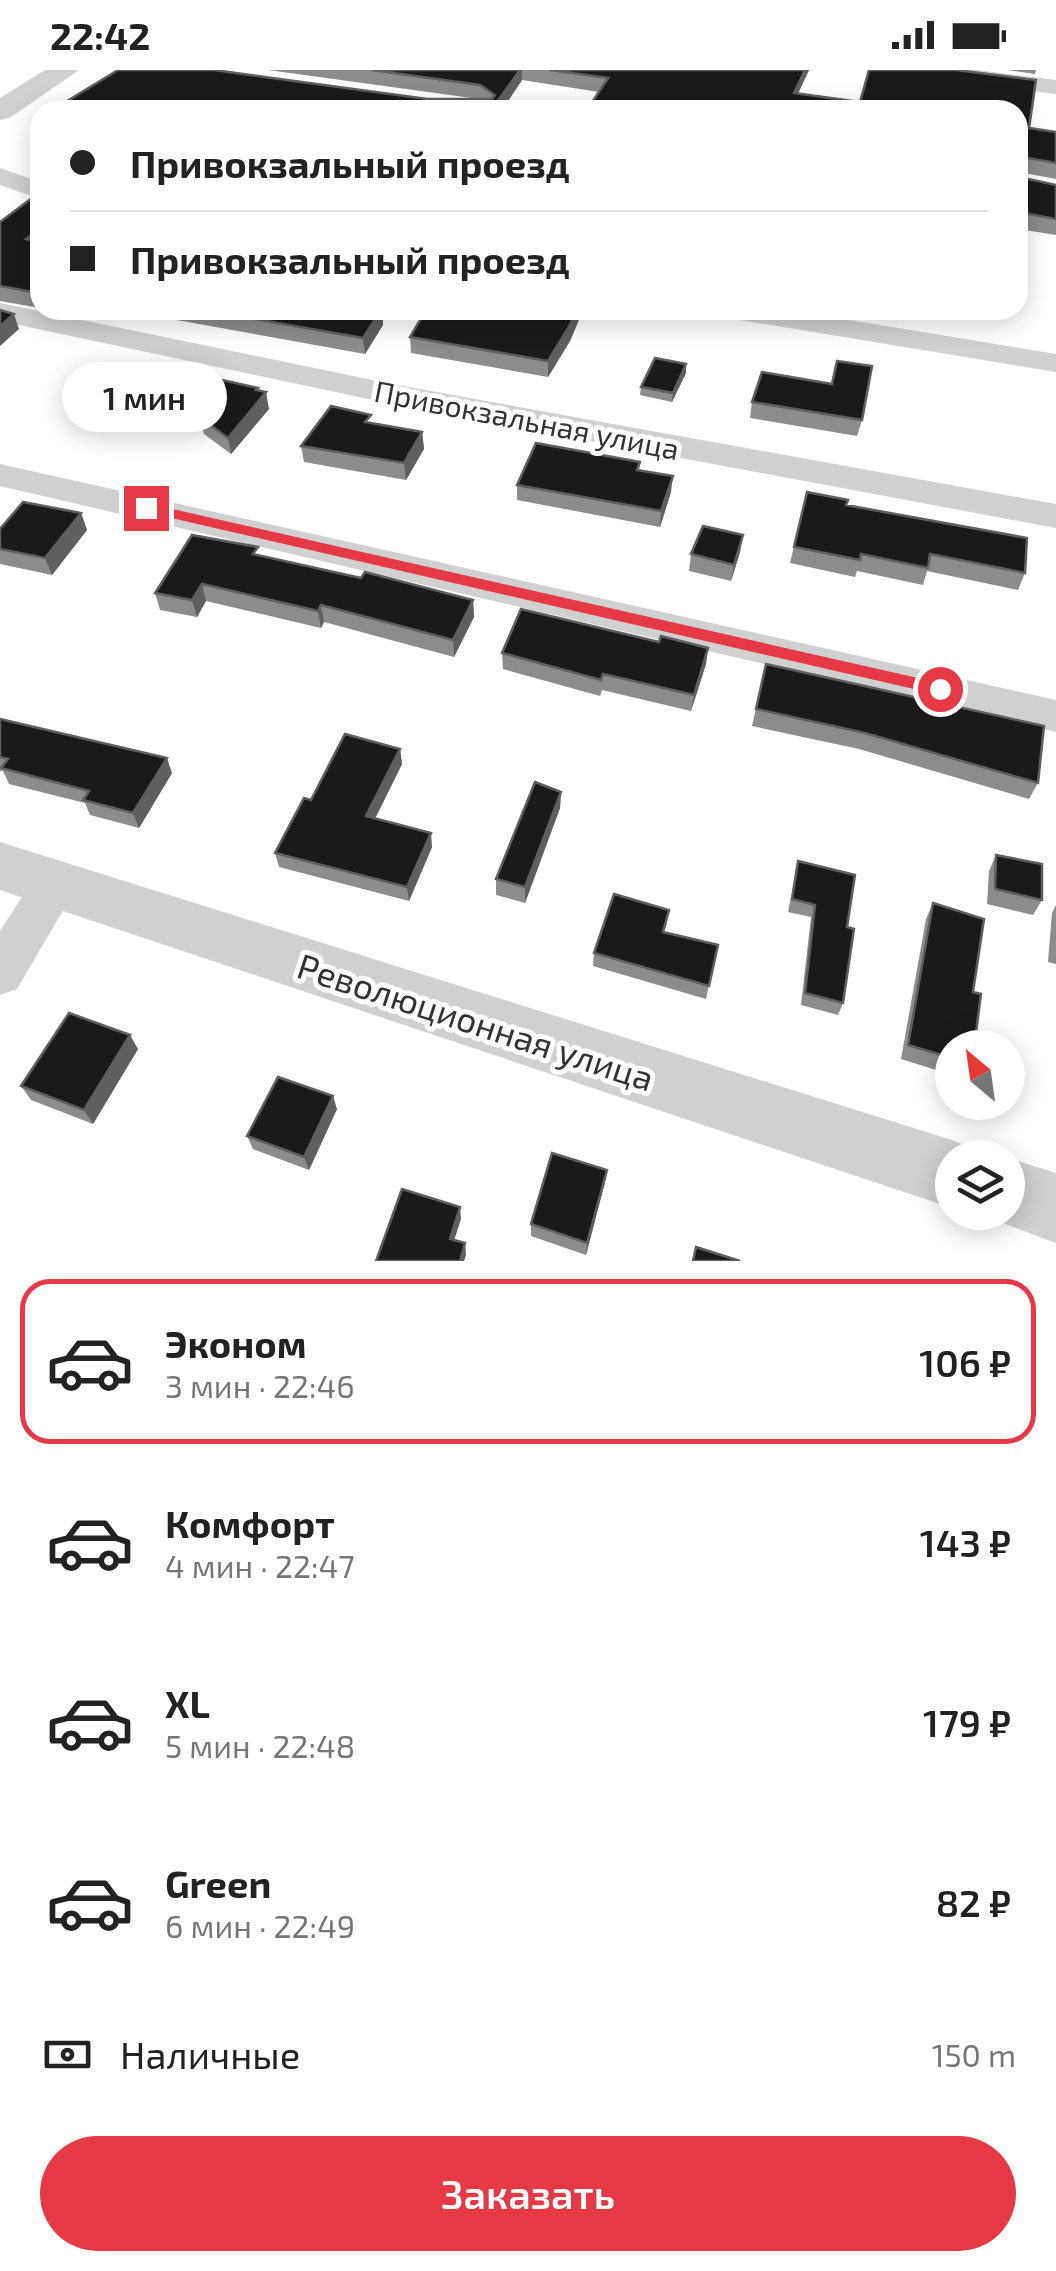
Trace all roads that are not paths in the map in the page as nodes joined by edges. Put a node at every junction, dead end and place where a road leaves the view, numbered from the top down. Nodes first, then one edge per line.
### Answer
1 (64, 70) edge
2 (924, 70) edge
3 (1056, 86) edge
4 (0, 111) edge
5 (0, 176) edge
6 (30, 187) edge
7 (0, 312) edge
8 (30, 318) edge
9 (38, 320) edge
10 (796, 320) edge
11 (1056, 362) edge
12 (0, 475) edge
13 (1056, 516) edge
14 (1056, 716) edge
15 (28, 876) edge
16 (0, 973) edge
17 (935, 1169) edge
18 (1025, 1198) edge
19 (1056, 1208) edge

1 - 4 street
2 - 3 street
5 - 6 street
7 - 8 street, Привокзальная улица
9 - 13 street, Привокзальная улица
10 - 11 street
12 - 14 street
15 - 16 street
15 - 17 street, Революционная улица
18 - 19 street

